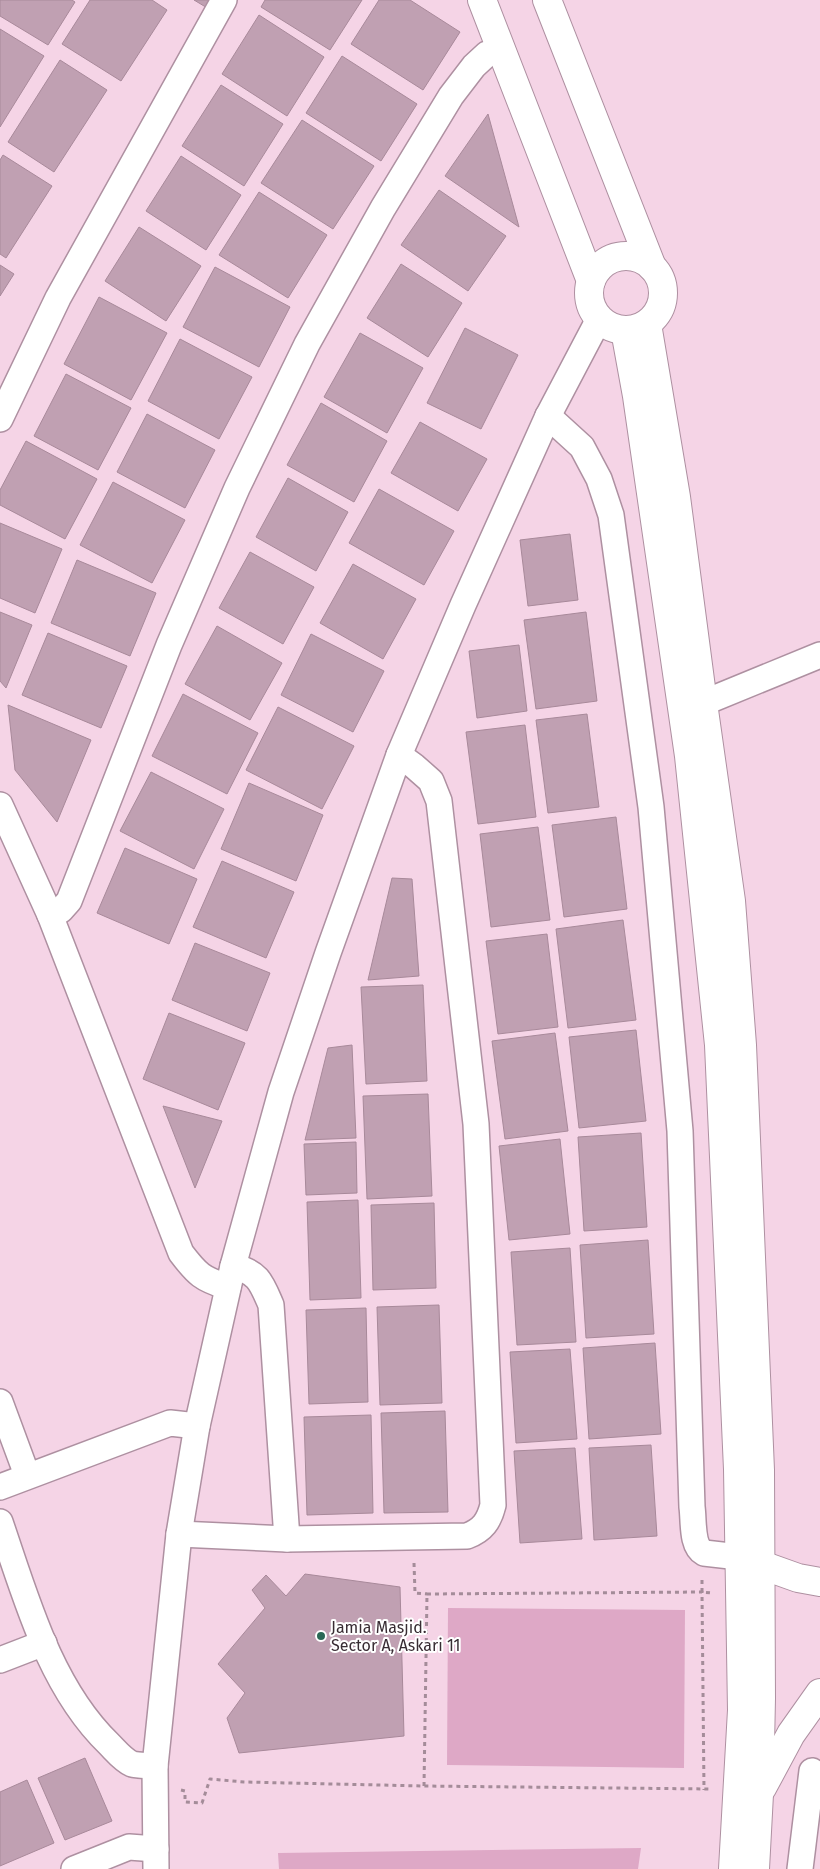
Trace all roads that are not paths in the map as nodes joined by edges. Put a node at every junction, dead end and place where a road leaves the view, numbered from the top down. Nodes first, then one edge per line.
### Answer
1 (224, 0) edge
2 (482, 0) edge
3 (547, 0) edge
4 (501, 50) junction
5 (652, 267) junction
6 (591, 281) junction
7 (599, 319) junction
8 (636, 327) junction
9 (548, 416) junction
10 (0, 418) edge
11 (820, 655) edge
12 (703, 703) junction
13 (399, 755) junction
14 (0, 805) edge
15 (50, 915) junction
16 (231, 1276) junction
17 (0, 1403) edge
18 (197, 1426) junction
19 (27, 1475) junction
20 (0, 1487) edge
21 (0, 1522) edge
22 (179, 1534) junction
23 (286, 1538) junction
24 (750, 1561) junction
25 (820, 1582) edge
26 (44, 1644) junction
27 (0, 1660) edge
28 (741, 1680) junction
29 (820, 1693) edge
30 (762, 1698) junction
31 (802, 1717) junction
32 (812, 1771) dead end
33 (155, 1777) junction
34 (748, 1791) junction
35 (156, 1859) edge
36 (74, 1869) edge
37 (734, 1869) edge
38 (755, 1869) edge
39 (800, 1869) edge

1 - 10 street
2 - 4 street
3 - 5 street
4 - 6 street
4 - 15 street
5 - 6 street
5 - 8 street
6 - 7 street
7 - 8 street
7 - 9 street
8 - 12 street
8 - 24 street
9 - 13 street
9 - 24 street
11 - 12 street
12 - 24 street
13 - 16 street
13 - 23 street
14 - 15 street
15 - 16 street
16 - 18 street
16 - 23 street
17 - 19 street
18 - 19 street
18 - 22 street
19 - 20 street
21 - 26 street
22 - 23 street
22 - 33 street
24 - 25 street
24 - 28 street
24 - 30 street
26 - 27 street
26 - 33 street
28 - 30 street
28 - 34 street
29 - 31 street
30 - 31 street
30 - 34 street
31 - 34 street
32 - 39 street
33 - 35 street
34 - 37 street
34 - 38 street
35 - 36 street

